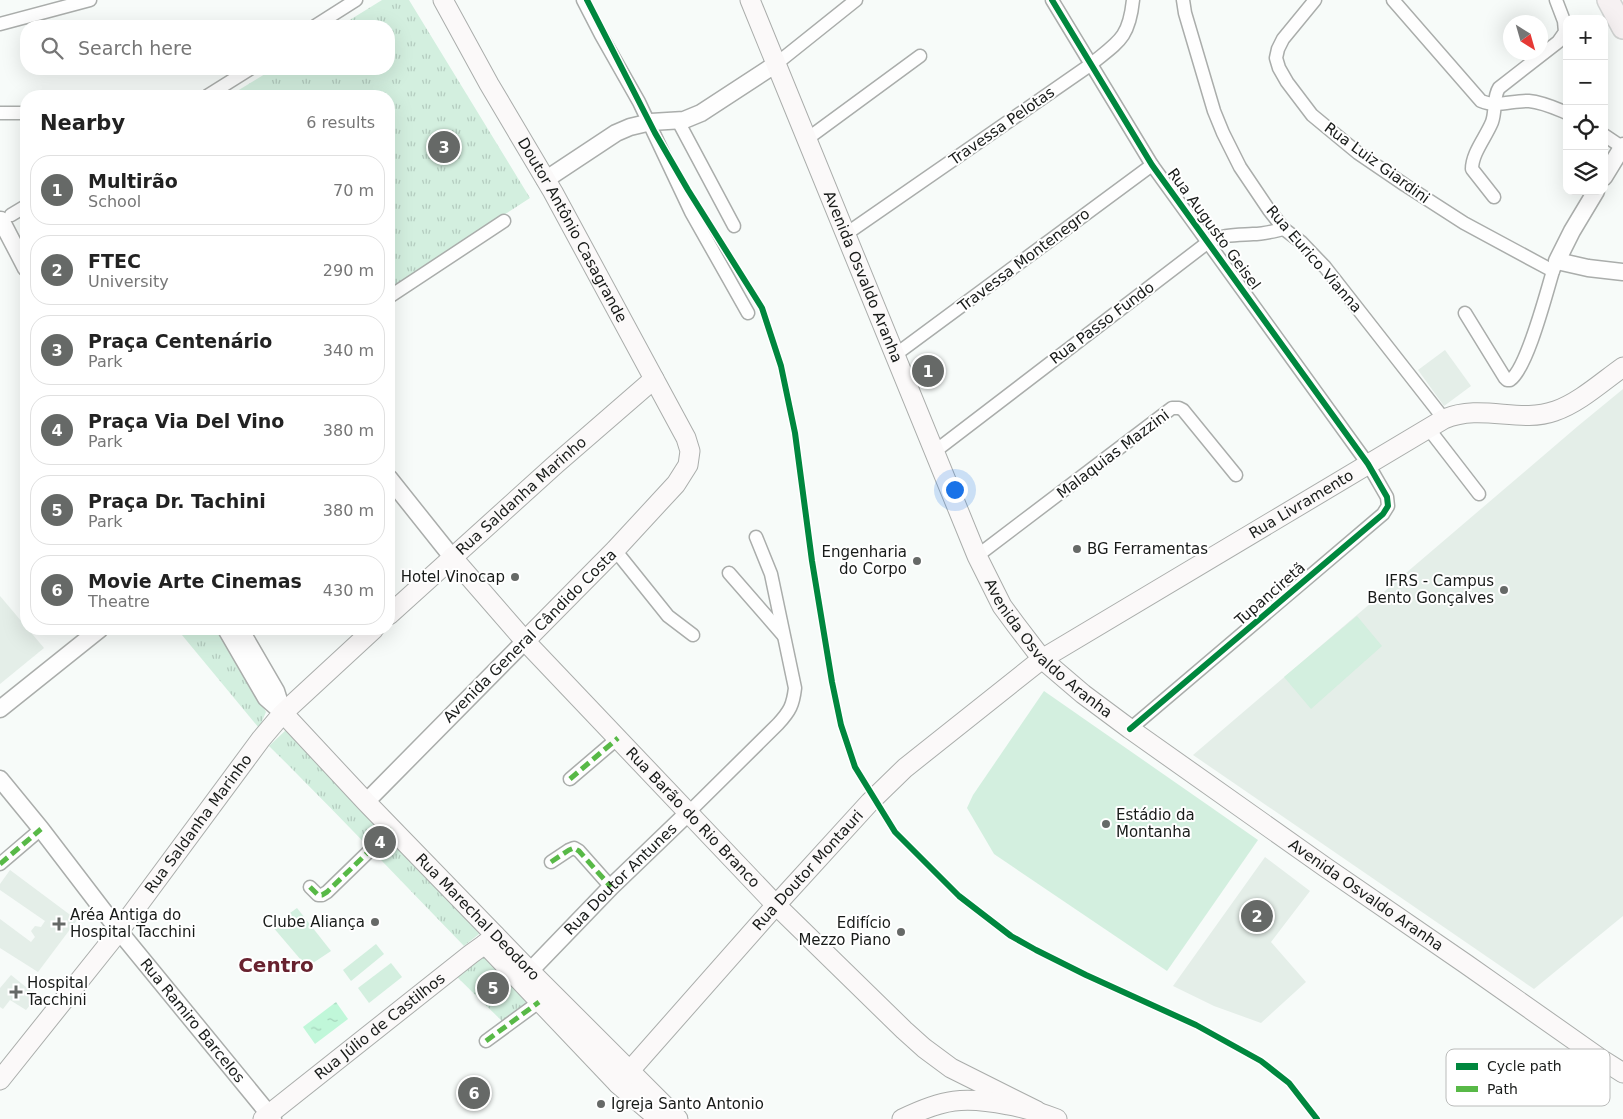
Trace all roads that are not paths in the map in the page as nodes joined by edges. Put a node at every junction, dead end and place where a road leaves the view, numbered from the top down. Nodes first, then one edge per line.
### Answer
1 (90, 0) edge
2 (356, 0) edge
3 (443, 0) edge
4 (583, 0) edge
5 (750, 0) edge
6 (856, 0) edge
7 (1052, 0) edge
8 (1133, 0) edge
9 (1183, 0) edge
10 (1315, 0) edge
11 (1393, 0) edge
12 (1556, 0) edge
13 (1608, 0) edge
14 (324, 20) edge
15 (0, 24) edge
16 (1623, 28) edge
17 (920, 56) dead end
18 (776, 64) junction
19 (1090, 65) junction
20 (240, 75) edge
21 (217, 90) edge
22 (1495, 104) junction
23 (0, 112) edge
24 (1563, 112) edge
25 (20, 113) edge
26 (678, 121) junction
27 (649, 122) junction
28 (1608, 138) edge
29 (807, 139) junction
30 (1622, 146) edge
31 (1152, 165) junction
32 (1608, 170) edge
33 (545, 180) junction
34 (1594, 195) edge
35 (1494, 197) dead end
36 (20, 209) edge
37 (4, 218) edge
38 (504, 221) dead end
39 (734, 226) dead end
40 (1284, 229) junction
41 (846, 234) junction
42 (20, 238) edge
43 (1208, 243) junction
44 (20, 254) edge
45 (1555, 266) junction
46 (1623, 272) edge
47 (395, 293) edge
48 (748, 313) dead end
49 (1465, 313) dead end
50 (896, 355) junction
51 (1623, 367) edge
52 (654, 379) junction
53 (1436, 424) junction
54 (934, 452) junction
55 (1368, 464) junction
56 (688, 465) joint
57 (1236, 475) dead end
58 (395, 486) edge
59 (1479, 494) dead end
60 (756, 537) dead end
61 (615, 550) junction
62 (977, 556) junction
63 (452, 557) junction
64 (730, 573) dead end
65 (395, 609) edge
66 (92, 635) edge
67 (230, 635) edge
68 (243, 635) edge
69 (366, 635) edge
70 (693, 635) dead end
71 (783, 635) junction
72 (525, 640) junction
73 (1042, 659) junction
74 (276, 707) junction
75 (0, 709) edge
76 (1130, 730) junction
77 (618, 738) junction
78 (0, 779) edge
79 (570, 779) dead end
80 (366, 802) junction
81 (688, 813) junction
82 (41, 829) junction
83 (392, 829) junction
84 (551, 862) dead end
85 (0, 864) edge
86 (310, 887) dead end
87 (611, 887) junction
88 (776, 905) junction
89 (119, 930) junction
90 (490, 940) junction
91 (530, 971) junction
92 (539, 1002) junction
93 (486, 1041) dead end
94 (1587, 1049) edge
95 (1610, 1065) edge
96 (951, 1068) junction
97 (1623, 1073) edge
98 (624, 1077) junction
99 (0, 1080) edge
100 (939, 1104) junction
101 (1037, 1111) junction
102 (658, 1113) edge
103 (268, 1117) edge
104 (678, 1119) edge
105 (902, 1119) edge
106 (1057, 1119) edge

1 - 15 street
2 - 14 street
3 - 33 main road, Doutor Antônio Casagrande
4 - 27 street
5 - 18 main road, Avenida Osvaldo Aranha
6 - 18 street
7 - 19 street, Rua Augusto Geisel
8 - 19 street, Travessa Pelotas
9 - 40 street, Rua Eurico Vianna
10 - 45 street, Rua Luiz Giardini
11 - 22 street
12 - 22 street
13 - 16 highway
17 - 29 street
18 - 26 street
18 - 29 main road, Avenida Osvaldo Aranha
19 - 31 street, Rua Augusto Geisel
19 - 41 street, Travessa Pelotas
20 - 21 street
22 - 24 street
22 - 35 street
23 - 25 street
26 - 27 street
26 - 39 street
27 - 33 street
27 - 48 street
28 - 30 street
29 - 41 main road, Avenida Osvaldo Aranha
30 - 32 street
31 - 43 street, Rua Augusto Geisel
31 - 50 street, Travessa Montenegro
33 - 52 main road, Doutor Antônio Casagrande
34 - 45 street
36 - 37 street
37 - 42 street
37 - 44 street
38 - 47 street
40 - 43 street, Rua Passo Fundo
40 - 53 street, Rua Eurico Vianna
41 - 50 main road, Avenida Osvaldo Aranha
43 - 54 street, Rua Passo Fundo
43 - 55 street, Rua Augusto Geisel
45 - 46 street
45 - 49 street
50 - 54 main road, Avenida Osvaldo Aranha
51 - 53 main road, Rua Livramento
52 - 56 main road, Doutor Antônio Casagrande
52 - 63 main road, Rua Saldanha Marinho
53 - 55 main road, Rua Livramento
53 - 59 street, Rua Eurico Vianna
54 - 62 main road, Avenida Osvaldo Aranha
55 - 73 main road, Rua Livramento
55 - 76 street, Tupanciretã
56 - 61 main road, Avenida General Cândido Costa
57 - 62 street, Malaquias Mazzini
58 - 63 street, Rua Barão do Rio Branco
60 - 71 street
61 - 70 street
61 - 72 main road, Avenida General Cândido Costa
62 - 73 main road, Avenida Osvaldo Aranha
63 - 65 main road, Rua Saldanha Marinho
63 - 72 main road, Rua Barão do Rio Branco
64 - 71 street
66 - 75 street
67 - 74 street
68 - 74 street
69 - 74 main road, Rua Saldanha Marinho
71 - 81 street, Rua Doutor Antunes
72 - 77 main road, Rua Barão do Rio Branco
72 - 80 street, Avenida General Cândido Costa
73 - 76 main road, Avenida Osvaldo Aranha
73 - 88 main road, Rua Doutor Montauri
74 - 80 main road, Rua Marechal Deodoro
74 - 89 main road, Rua Saldanha Marinho
76 - 94 main road, Avenida Osvaldo Aranha
77 - 79 street
77 - 81 main road, Rua Barão do Rio Branco
78 - 82 street, Rua Ramiro Barcelos
80 - 83 main road, Rua Marechal Deodoro
81 - 87 street, Rua Doutor Antunes
81 - 88 main road, Rua Barão do Rio Branco
82 - 85 street
82 - 89 street, Rua Ramiro Barcelos
83 - 86 street
83 - 90 main road, Rua Marechal Deodoro
84 - 87 street
87 - 91 street, Rua Doutor Antunes
88 - 96 main road, Rua Barão do Rio Branco
88 - 98 main road, Rua Doutor Montauri
89 - 99 main road, Rua Saldanha Marinho
89 - 103 street, Rua Ramiro Barcelos
90 - 91 main road, Rua Marechal Deodoro
90 - 92 main road, Rua Marechal Deodoro
90 - 103 main road, Rua Júlio de Castilhos
91 - 98 main road, Rua Marechal Deodoro
92 - 93 street
92 - 98 main road, Rua Marechal Deodoro
95 - 97 main road, Avenida Osvaldo Aranha
96 - 100 main road
96 - 101 main road, Rua Barão do Rio Branco
98 - 102 main road, Rua Marechal Deodoro
100 - 101 main road
100 - 105 main road
101 - 106 main road
102 - 104 main road, Rua Marechal Deodoro

